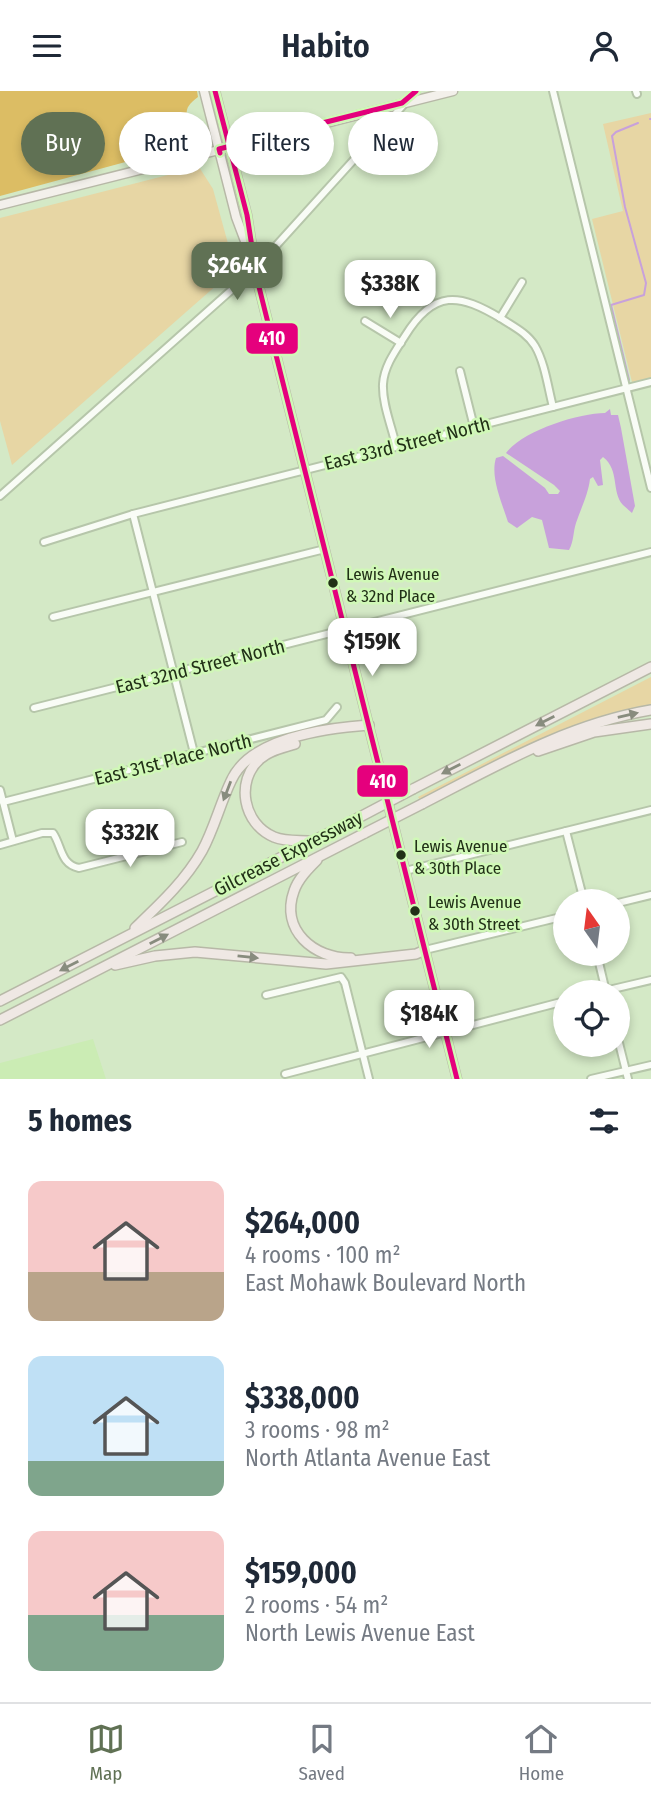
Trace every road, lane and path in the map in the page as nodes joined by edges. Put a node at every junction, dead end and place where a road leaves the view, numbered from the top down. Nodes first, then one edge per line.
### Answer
1 (204, 91) edge
2 (215, 91) edge
3 (416, 91) edge
4 (453, 91) edge
5 (553, 91) edge
6 (402, 103) junction
7 (369, 111) joint
8 (394, 112) edge
9 (334, 120) edge
10 (226, 134) edge
11 (226, 147) edge
12 (219, 149) junction
13 (348, 165) edge
14 (237, 175) edge
15 (0, 205) edge
16 (255, 269) junction
17 (522, 282) dead end
18 (500, 318) junction
19 (365, 321) dead end
20 (401, 342) junction
21 (460, 370) dead end
22 (651, 382) edge
23 (626, 388) junction
24 (553, 407) junction
25 (474, 426) junction
26 (396, 446) junction
27 (305, 470) junction
28 (651, 488) edge
29 (0, 496) edge
30 (133, 514) junction
31 (44, 542) dead end
32 (325, 549) junction
33 (651, 552) edge
34 (153, 593) junction
35 (53, 617) dead end
36 (345, 629) junction
37 (651, 669) edge
38 (173, 672) junction
39 (337, 707) dead end
40 (34, 708) dead end
41 (651, 710) edge
42 (369, 725) junction
43 (651, 725) edge
44 (194, 753) junction
45 (496, 766) junction
46 (0, 790) edge
47 (3, 802) junction
48 (651, 810) edge
49 (566, 831) junction
50 (13, 841) junction
51 (314, 841) junction
52 (182, 842) dead end
53 (0, 845) edge
54 (320, 856) junction
55 (405, 871) junction
56 (581, 889) edge
57 (651, 895) edge
58 (630, 900) edge
59 (553, 919) edge
60 (129, 934) junction
61 (425, 950) junction
62 (98, 969) junction
63 (651, 980) edge
64 (630, 985) edge
65 (266, 995) dead end
66 (0, 1001) edge
67 (553, 1004) edge
68 (0, 1020) edge
69 (446, 1032) junction
70 (363, 1054) junction
71 (622, 1057) edge
72 (651, 1065) edge
73 (626, 1071) junction
74 (285, 1074) dead end
75 (369, 1079) edge
76 (457, 1079) edge
77 (591, 1079) edge
78 (628, 1079) edge

1 - 12 main road
2 - 10 main road
3 - 6 street
4 - 6 main road
5 - 23 street
6 - 7 main road
6 - 8 street
7 - 9 main road
11 - 12 main road
12 - 15 main road
12 - 16 main road
13 - 16 street
14 - 16 main road
16 - 27 main road
16 - 29 street
17 - 18 street
18 - 20 street
18 - 24 street
19 - 20 street
20 - 26 street
21 - 25 street
22 - 23 street, East 33rd Street North
23 - 24 street, East 33rd Street North
23 - 28 street
24 - 25 street, East 33rd Street North
25 - 26 street, East 33rd Street North
26 - 27 street, East 33rd Street North
27 - 30 street, East 33rd Street North
27 - 32 main road
30 - 31 street, East 33rd Street North
30 - 34 street
32 - 34 street
32 - 36 main road
33 - 36 street, East 32nd Street North
34 - 35 street
34 - 38 street
36 - 38 street, East 32nd Street North
36 - 42 main road
37 -> 51 highway, Gilcrease Expressway, bridge
38 - 40 street, East 32nd Street North
38 - 44 street
39 - 44 street, East 31st Place North
45 -> 41 highway, Gilcrease Expressway
42 - 51 highway
42 - 55 main road
42 -> 60 highway
43 - 45 highway
44 - 47 street, East 31st Place North
45 - 54 highway, Gilcrease Expressway, bridge
46 - 47 street
47 - 50 street
48 - 49 street
49 - 55 street
49 - 56 street
50 - 52 street
50 - 53 street
51 - 60 highway, Gilcrease Expressway
54 - 61 highway
62 -> 54 highway, Gilcrease Expressway
55 - 61 main road
57 - 58 street
59 - 61 street
60 -> 66 highway, Gilcrease Expressway
62 -> 61 highway
61 - 69 main road
62 - 68 highway, Gilcrease Expressway
63 - 64 street
65 - 70 street
67 - 69 street
69 - 70 street
69 - 76 main road
70 - 74 street
70 - 75 street
71 - 73 street
72 - 73 street
73 - 77 street
73 - 78 street

